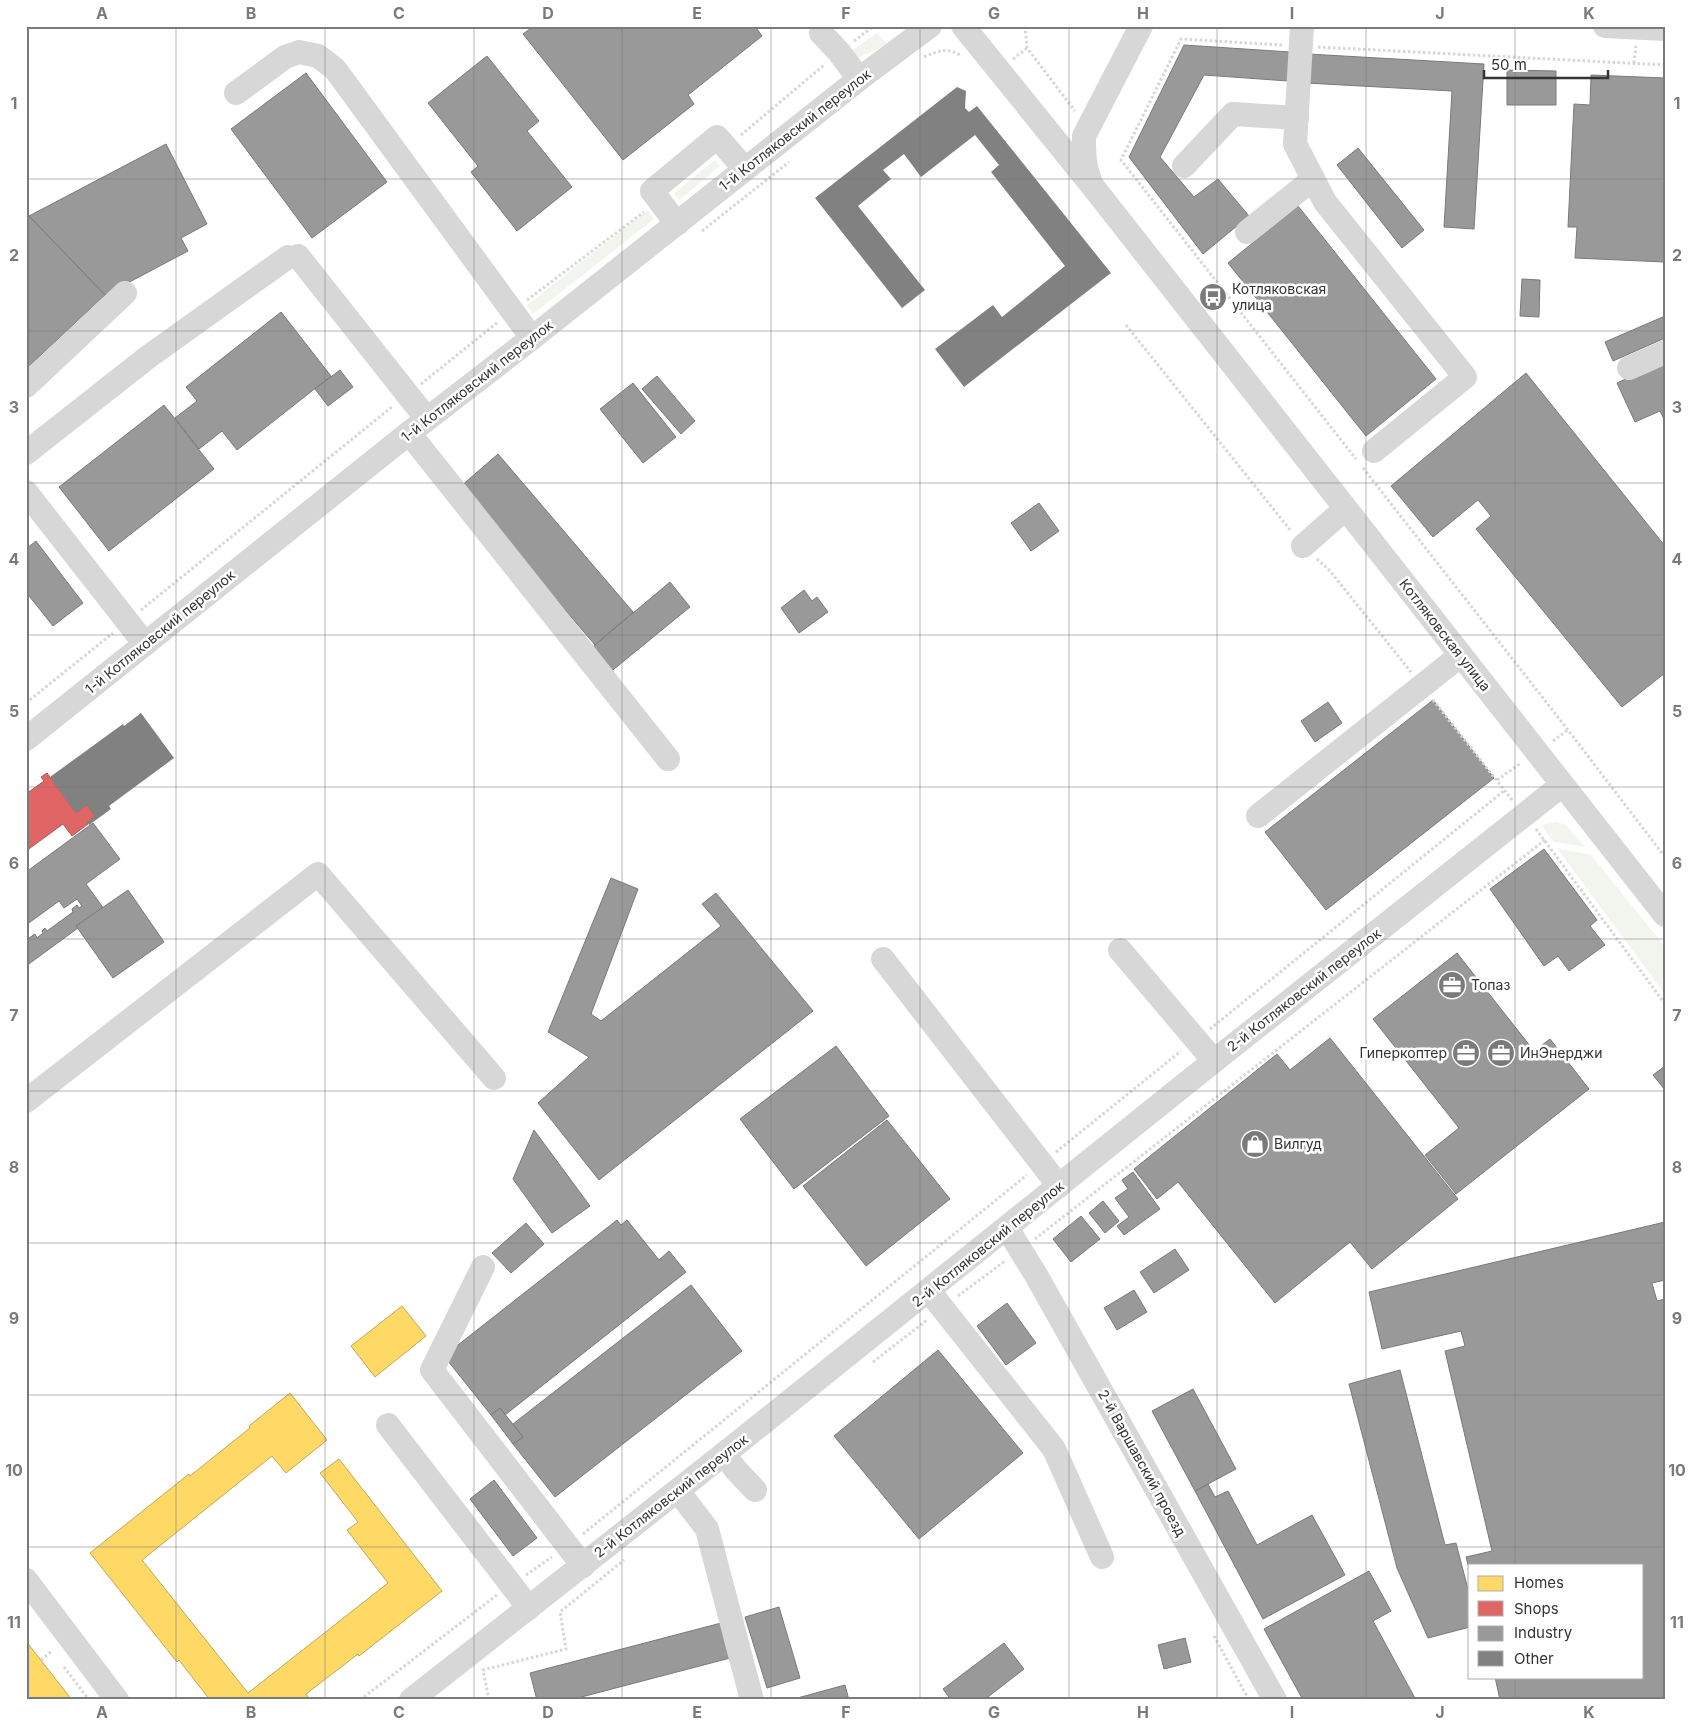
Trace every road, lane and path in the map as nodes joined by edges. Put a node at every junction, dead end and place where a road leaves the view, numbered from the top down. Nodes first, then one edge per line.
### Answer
1 (874, 26) edge
2 (930, 26) edge
3 (964, 26) edge
4 (1025, 26) edge
5 (1141, 26) edge
6 (1605, 26) edge
7 (1665, 30) edge
8 (821, 33) dead end
9 (1301, 36) edge
10 (839, 52) junction
11 (919, 59) dead end
12 (967, 60) dead end
13 (1665, 65) edge
14 (859, 79) junction
15 (236, 93) dead end
16 (1077, 114) dead end
17 (1297, 118) junction
18 (723, 137) junction
19 (1184, 166) dead end
20 (745, 169) junction
21 (1313, 179) junction
22 (1094, 188) junction
23 (659, 200) junction
24 (677, 224) junction
25 (1247, 232) dead end
26 (125, 293) dead end
27 (512, 311) junction
28 (1126, 325) dead end
29 (532, 338) junction
30 (1665, 352) edge
31 (1629, 368) dead end
32 (26, 386) edge
33 (408, 394) junction
34 (418, 426) junction
35 (1374, 451) dead end
36 (26, 453) edge
37 (26, 492) edge
38 (1345, 509) junction
39 (1303, 546) junction
40 (127, 621) junction
41 (145, 644) junction
42 (1461, 655) junction
43 (1422, 686) junction
44 (26, 703) edge
45 (26, 739) edge
46 (668, 759) dead end
47 (1562, 785) junction
48 (1505, 790) junction
49 (1524, 815) junction
50 (1258, 816) dead end
51 (1545, 840) junction
52 (1665, 857) edge
53 (1665, 915) edge
54 (1120, 950) dead end
55 (884, 959) dead end
56 (1665, 1004) edge
57 (1195, 1040) junction
58 (1214, 1061) junction
59 (494, 1078) dead end
60 (26, 1101) edge
61 (1042, 1164) junction
62 (1059, 1186) junction
63 (1007, 1228) junction
64 (1039, 1246) dead end
65 (483, 1267) dead end
66 (929, 1291) junction
67 (388, 1425) dead end
68 (724, 1454) junction
69 (678, 1490) junction
70 (755, 1490) dead end
71 (568, 1547) junction
72 (1102, 1557) dead end
73 (583, 1566) junction
74 (27, 1583) edge
75 (511, 1584) junction
76 (529, 1608) junction
77 (52, 1651) dead end
78 (41, 1660) dead end
79 (118, 1700) edge
80 (360, 1700) edge
81 (411, 1700) edge
82 (752, 1700) edge
83 (1275, 1700) edge

1 - 10 path
2 - 14 street, 1-й Котляковский переулок
3 - 22 street, Котляковская улица
4 - 16 path
5 - 22 street
6 - 7 street
8 - 10 street
9 - 13 path
9 - 17 street
9 - 52 path
10 - 14 street
10 - 18 path
11 - 12 path
14 - 20 street, 1-й Котляковский переулок
15 - 27 street
17 - 19 street
17 - 21 street
18 - 20 street
18 - 23 street
20 - 24 street, 1-й Котляковский переулок
21 - 25 street
21 - 35 street
22 - 38 street, Котляковская улица
23 - 24 street
23 - 27 path
24 - 29 street, 1-й Котляковский переулок
26 - 32 street
27 - 29 street
27 - 33 path
28 - 39 path
29 - 34 street, 1-й Котляковский переулок
30 - 31 street
33 - 34 street
33 - 36 street
33 - 40 path
34 - 41 street, 1-й Котляковский переулок
34 - 46 street
37 - 40 street
38 - 39 street
38 - 42 street, Котляковская улица
39 - 43 path
40 - 41 street
40 - 44 path
41 - 45 street, 1-й Котляковский переулок
42 - 43 street
42 - 47 street, Котляковская улица
43 - 48 path
43 - 50 street
47 - 49 street, 2-й Котляковский переулок
47 - 53 street, Котляковская улица
48 - 49 path
48 - 57 path
49 - 51 path
49 - 58 street, 2-й Котляковский переулок
51 - 56 path
51 - 64 path
54 - 57 street
55 - 61 street
57 - 58 street
57 - 61 path
58 - 62 street, 2-й Котляковский переулок
59 - 60 street
61 - 62 street
61 - 71 path
62 - 63 street, 2-й Котляковский переулок
63 - 66 street, 2-й Котляковский переулок
63 - 83 street, 2-й Варшавский проезд
65 - 71 street
66 - 68 street, 2-й Котляковский переулок
66 - 72 street
67 - 75 street
68 - 69 street, 2-й Котляковский переулок
68 - 70 street
69 - 73 street, 2-й Котляковский переулок
69 - 82 street
71 - 73 street
71 - 75 path
73 - 76 street, 2-й Котляковский переулок
74 - 79 street
75 - 76 street
75 - 80 path
76 - 81 street, 2-й Котляковский переулок
77 - 78 path

